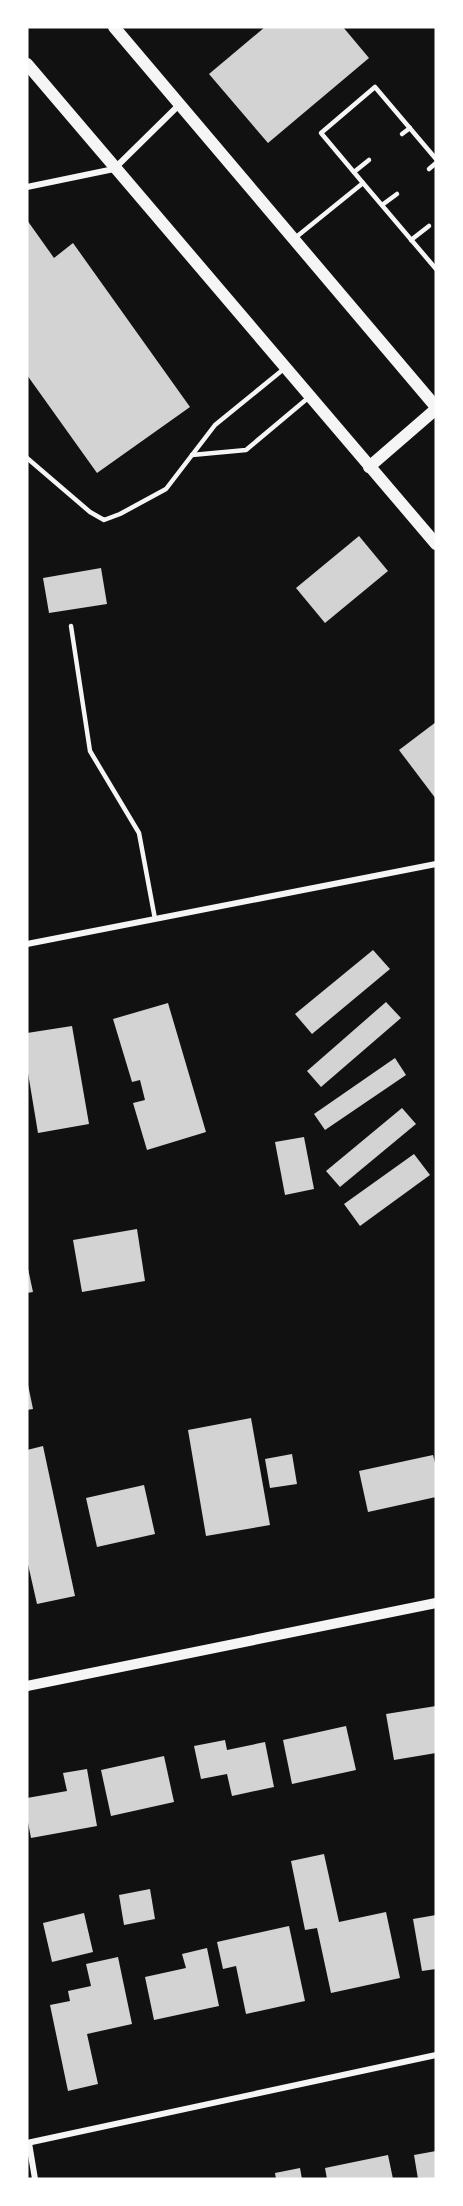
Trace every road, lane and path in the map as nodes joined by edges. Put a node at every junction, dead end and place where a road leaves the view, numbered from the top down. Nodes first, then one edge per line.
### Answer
1 (114, 27) edge
2 (27, 64) edge
3 (180, 104) junction
4 (410, 128) junction
5 (402, 134) dead end
6 (436, 159) edge
7 (369, 160) dead end
8 (436, 164) edge
9 (114, 169) junction
10 (429, 169) dead end
11 (354, 172) junction
12 (363, 183) junction
13 (27, 187) edge
14 (397, 194) dead end
15 (382, 205) junction
16 (429, 226) dead end
17 (294, 238) junction
18 (411, 240) junction
19 (436, 269) edge
20 (285, 368) junction
21 (309, 397) junction
22 (436, 408) edge
23 (192, 455) junction
24 (27, 458) edge
25 (369, 467) junction
26 (436, 544) edge
27 (71, 626) dead end
28 (436, 864) edge
29 (155, 919) junction
30 (27, 944) edge
31 (436, 1603) edge
32 (27, 1686) edge
33 (436, 2055) edge
34 (28, 2143) edge
35 (35, 2179) edge

1 - 3 main road
2 - 9 main road
3 - 9 street
3 - 17 main road
4 - 5 lane
4 - 6 lane
4 - 11 lane
7 - 11 lane
8 - 10 lane
9 - 13 street
9 - 20 main road
11 - 12 lane
12 - 15 lane
12 - 17 lane
14 - 15 lane
15 - 18 lane
16 - 18 lane
17 - 22 main road
18 - 19 lane
20 - 21 main road
20 - 23 lane
21 - 23 lane
21 - 25 main road
22 - 25 main road
23 - 24 lane
25 - 26 main road
27 - 29 lane
28 - 29 street
29 - 30 street
31 - 32 street
33 - 34 street
34 - 35 street

